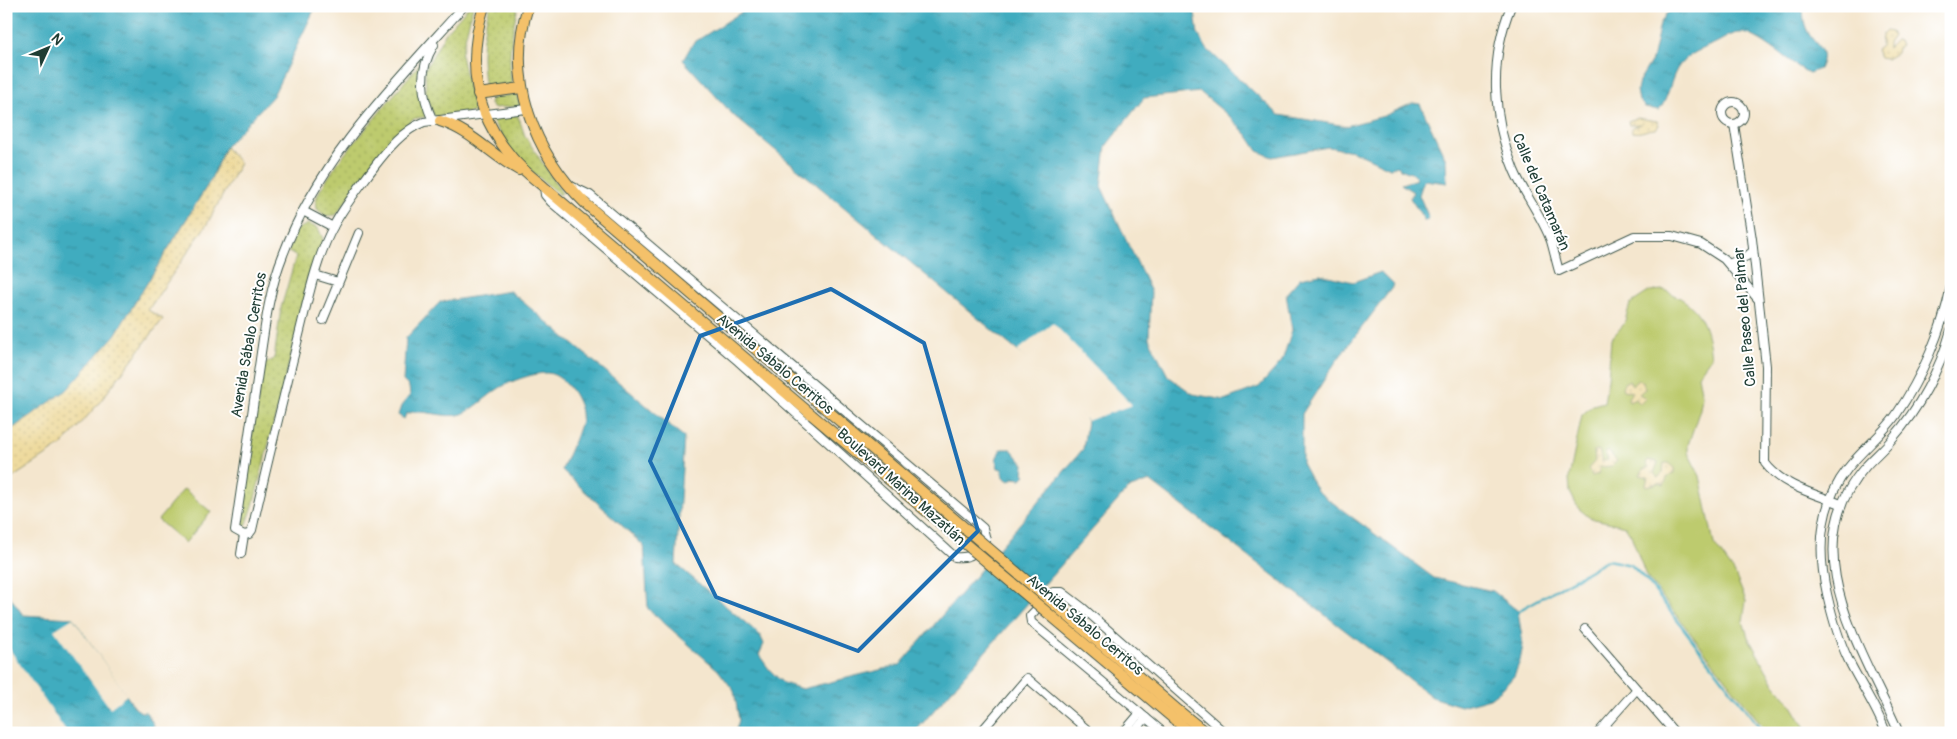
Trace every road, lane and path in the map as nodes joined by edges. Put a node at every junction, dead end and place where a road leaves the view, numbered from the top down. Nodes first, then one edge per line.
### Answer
1 (464, 6) edge
2 (484, 6) edge
3 (528, 6) edge
4 (1510, 6) edge
5 (446, 27) junction
6 (521, 88) junction
7 (478, 94) junction
8 (526, 109) junction
9 (486, 116) junction
10 (436, 121) junction
11 (1734, 124) dead end
12 (530, 175) junction
13 (303, 211) junction
14 (333, 226) junction
15 (359, 233) dead end
16 (1753, 251) junction
17 (1729, 264) junction
18 (315, 275) junction
19 (338, 282) junction
20 (1951, 286) edge
21 (1757, 298) junction
22 (323, 320) dead end
23 (1951, 330) edge
24 (742, 331) junction
25 (729, 350) junction
26 (1830, 500) junction
27 (1842, 504) junction
28 (244, 536) junction
29 (241, 554) dead end
30 (1585, 629) dead end
31 (1636, 690) junction
32 (1143, 715) junction
33 (1177, 716) junction
34 (982, 732) edge
35 (1091, 733) edge
36 (1124, 733) edge
37 (1133, 733) edge
38 (1164, 733) edge
39 (1190, 733) edge
40 (1206, 733) edge
41 (1225, 733) edge
42 (1598, 733) edge
43 (1675, 733) edge
44 (1886, 733) edge
45 (1899, 733) edge

1 - 5 street, Avenida Sábalo Cerritos
2 - 7 main road, Avenida Sábalo Cerritos
3 - 6 main road, Avenida Sábalo Cerritos
4 - 17 street, Calle del Catamarán
5 - 10 street
5 - 13 street, Avenida Sábalo Cerritos
6 - 7 main road
6 - 8 main road, Avenida Sábalo Cerritos
7 - 9 main road, Avenida Sábalo Cerritos
8 - 9 street, Avenida Sábalo Cerritos
8 - 24 main road, Avenida Sábalo Cerritos
9 - 10 street, Avenida Sábalo Cerritos
9 - 12 main road, Avenida Sábalo Cerritos
10 - 12 main road
10 - 14 street, Avenida Sábalo Cerritos
11 - 16 street, Calle Paseo del Palmar
12 - 25 main road, Avenida Sábalo Cerritos
13 - 14 street
13 - 28 street, Avenida Sábalo Cerritos
14 - 18 street, Avenida Sábalo Cerritos
15 - 19 street
16 - 17 street
16 - 21 street, Calle Paseo del Palmar
17 - 21 street
18 - 19 street
18 - 28 street, Avenida Sábalo Cerritos
19 - 22 street
20 - 26 street
21 - 26 street, Calle Paseo del Palmar
23 - 27 street
24 - 25 street, Boulevard Marina Mazatlán
24 - 33 main road, Avenida Sábalo Cerritos, bridge
25 - 33 main road, Avenida Sábalo Cerritos, bridge
26 - 27 street, Calle Paseo del Palmar
26 - 44 street
27 - 45 street
28 - 29 street, Avenida Sábalo Cerritos
30 - 31 street
31 - 42 street
31 - 43 street
32 - 36 street
32 - 37 street
32 - 38 street
32 - 41 street
33 - 39 main road
33 - 40 main road
34 - 35 street

